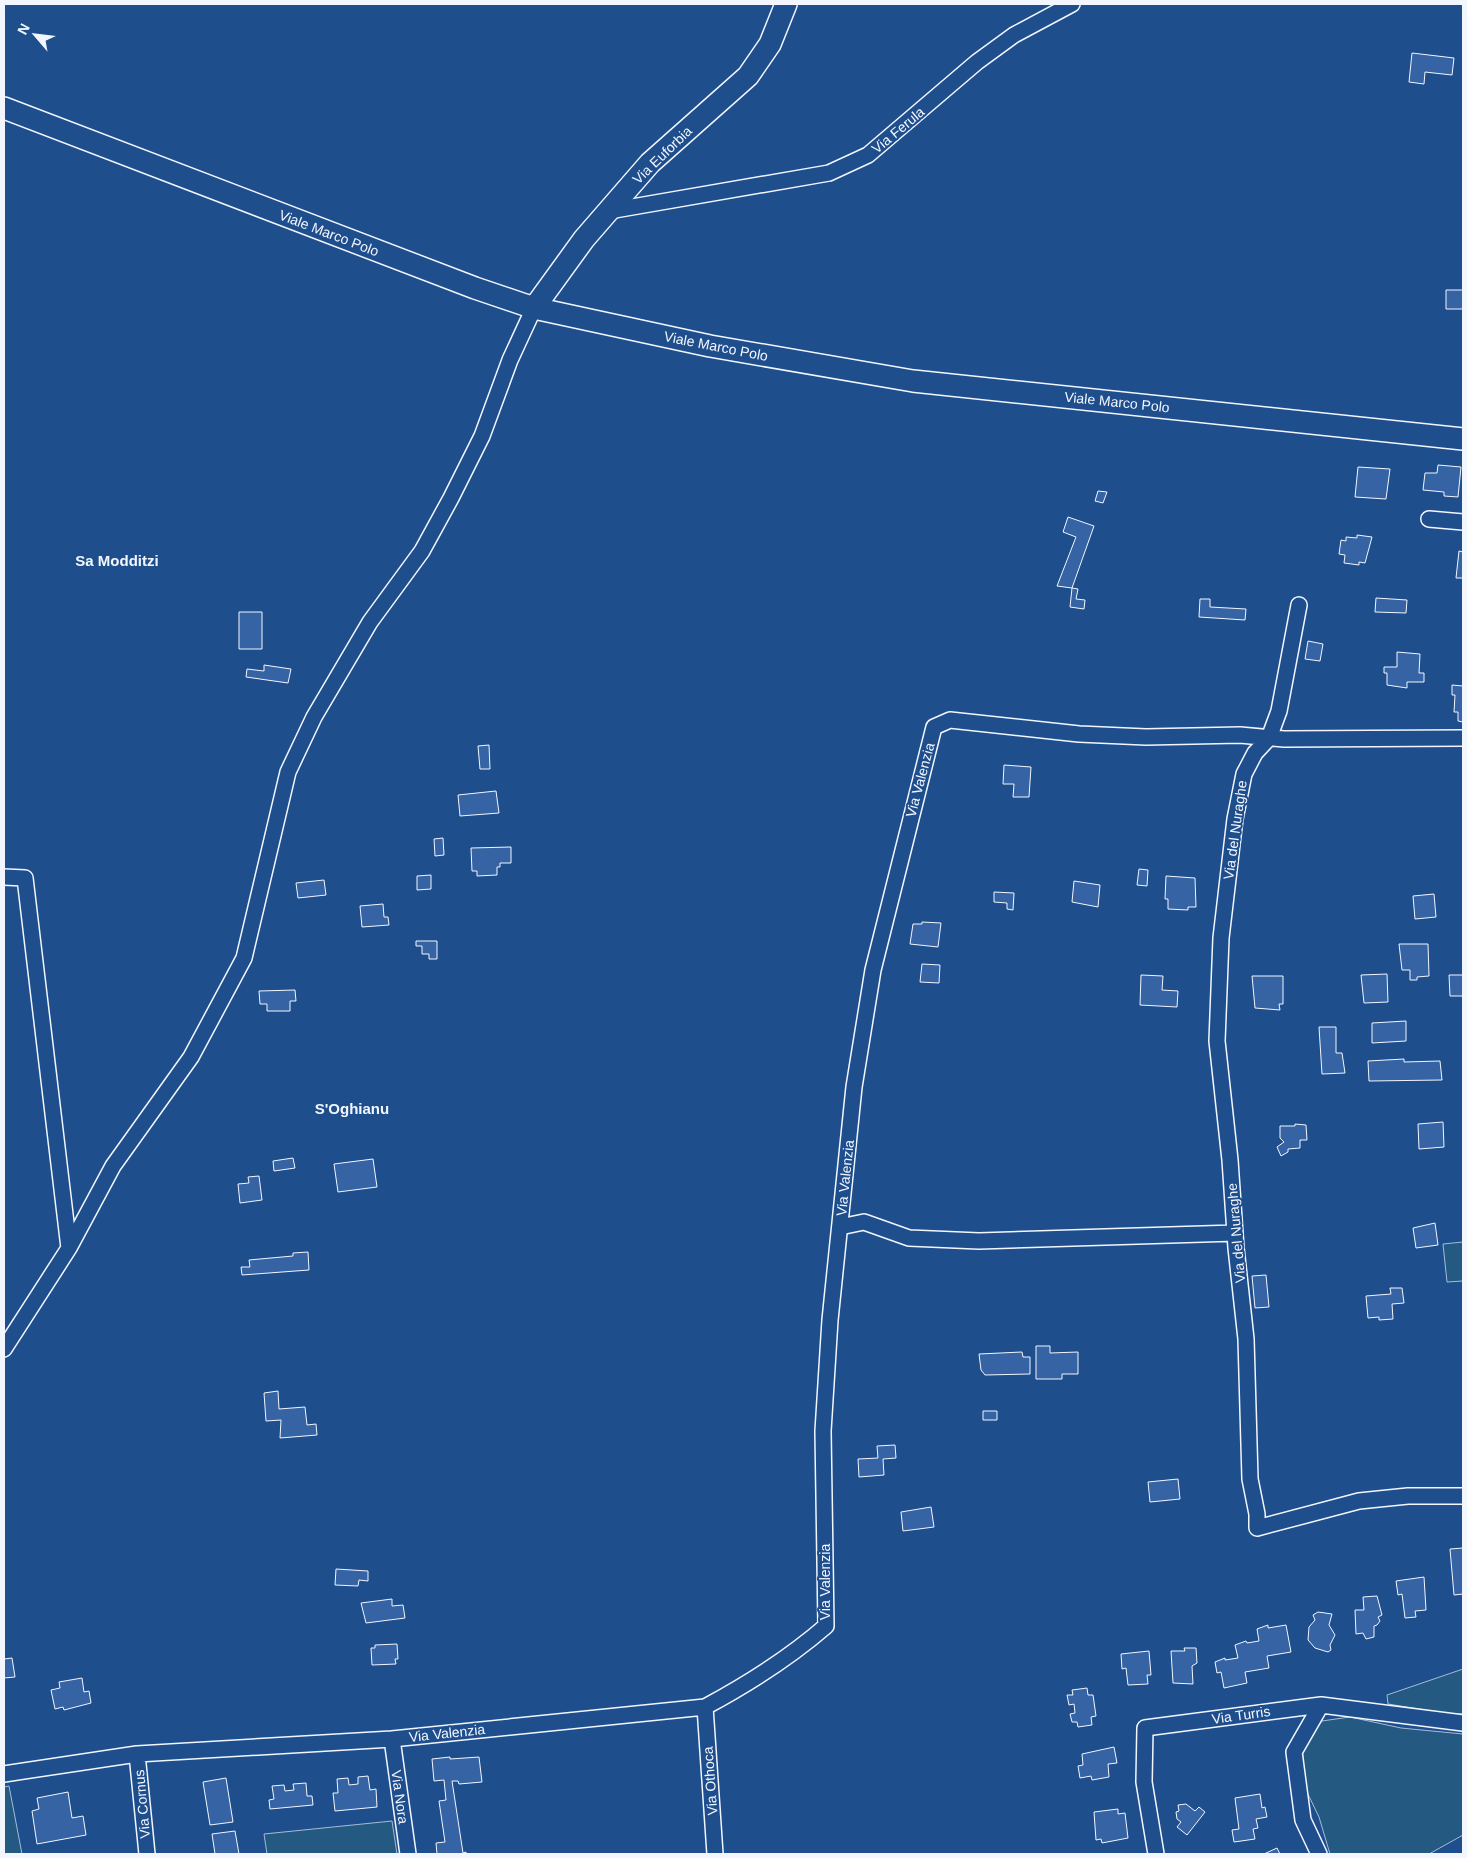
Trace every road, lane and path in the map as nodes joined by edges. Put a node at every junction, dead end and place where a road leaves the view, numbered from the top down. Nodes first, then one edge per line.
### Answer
1 (786, 4) edge
2 (1072, 4) edge
3 (4, 108) edge
4 (609, 211) junction
5 (534, 308) junction
6 (1463, 439) edge
7 (1429, 519) dead end
8 (1463, 522) edge
9 (1299, 605) dead end
10 (1270, 738) junction
11 (1463, 738) edge
12 (4, 877) edge
13 (840, 1227) junction
14 (1235, 1233) junction
15 (70, 1248) junction
16 (4, 1349) edge
17 (1463, 1496) edge
18 (1321, 1705) junction
19 (705, 1707) junction
20 (1463, 1723) edge
21 (392, 1739) junction
22 (137, 1754) junction
23 (4, 1774) edge
24 (147, 1854) edge
25 (408, 1854) edge
26 (715, 1854) edge
27 (1156, 1854) edge
28 (1319, 1854) edge

1 - 4 main road, Via Euforbia
2 - 4 street, Via Ferula
3 - 5 main road, Viale Marco Polo
4 - 5 main road, Via Euforbia
5 - 6 main road, Viale Marco Polo
5 - 15 street
7 - 8 street
9 - 10 street, Via del Nuraghe
10 - 11 street
10 - 13 street, Via Valenzia
10 - 14 street, Via del Nuraghe
12 - 15 street
13 - 14 street
13 - 19 street, Via Valenzia
14 - 17 street, Via del Nuraghe
15 - 16 street
18 - 20 street, Via Turris
18 - 27 street, Via Turris
18 - 28 street
19 - 21 street, Via Valenzia
19 - 26 street, Via Othoca
21 - 22 street, Via Valenzia
21 - 25 street, Via Nora
22 - 23 street, Via Valenzia
22 - 24 street, Via Cornus

